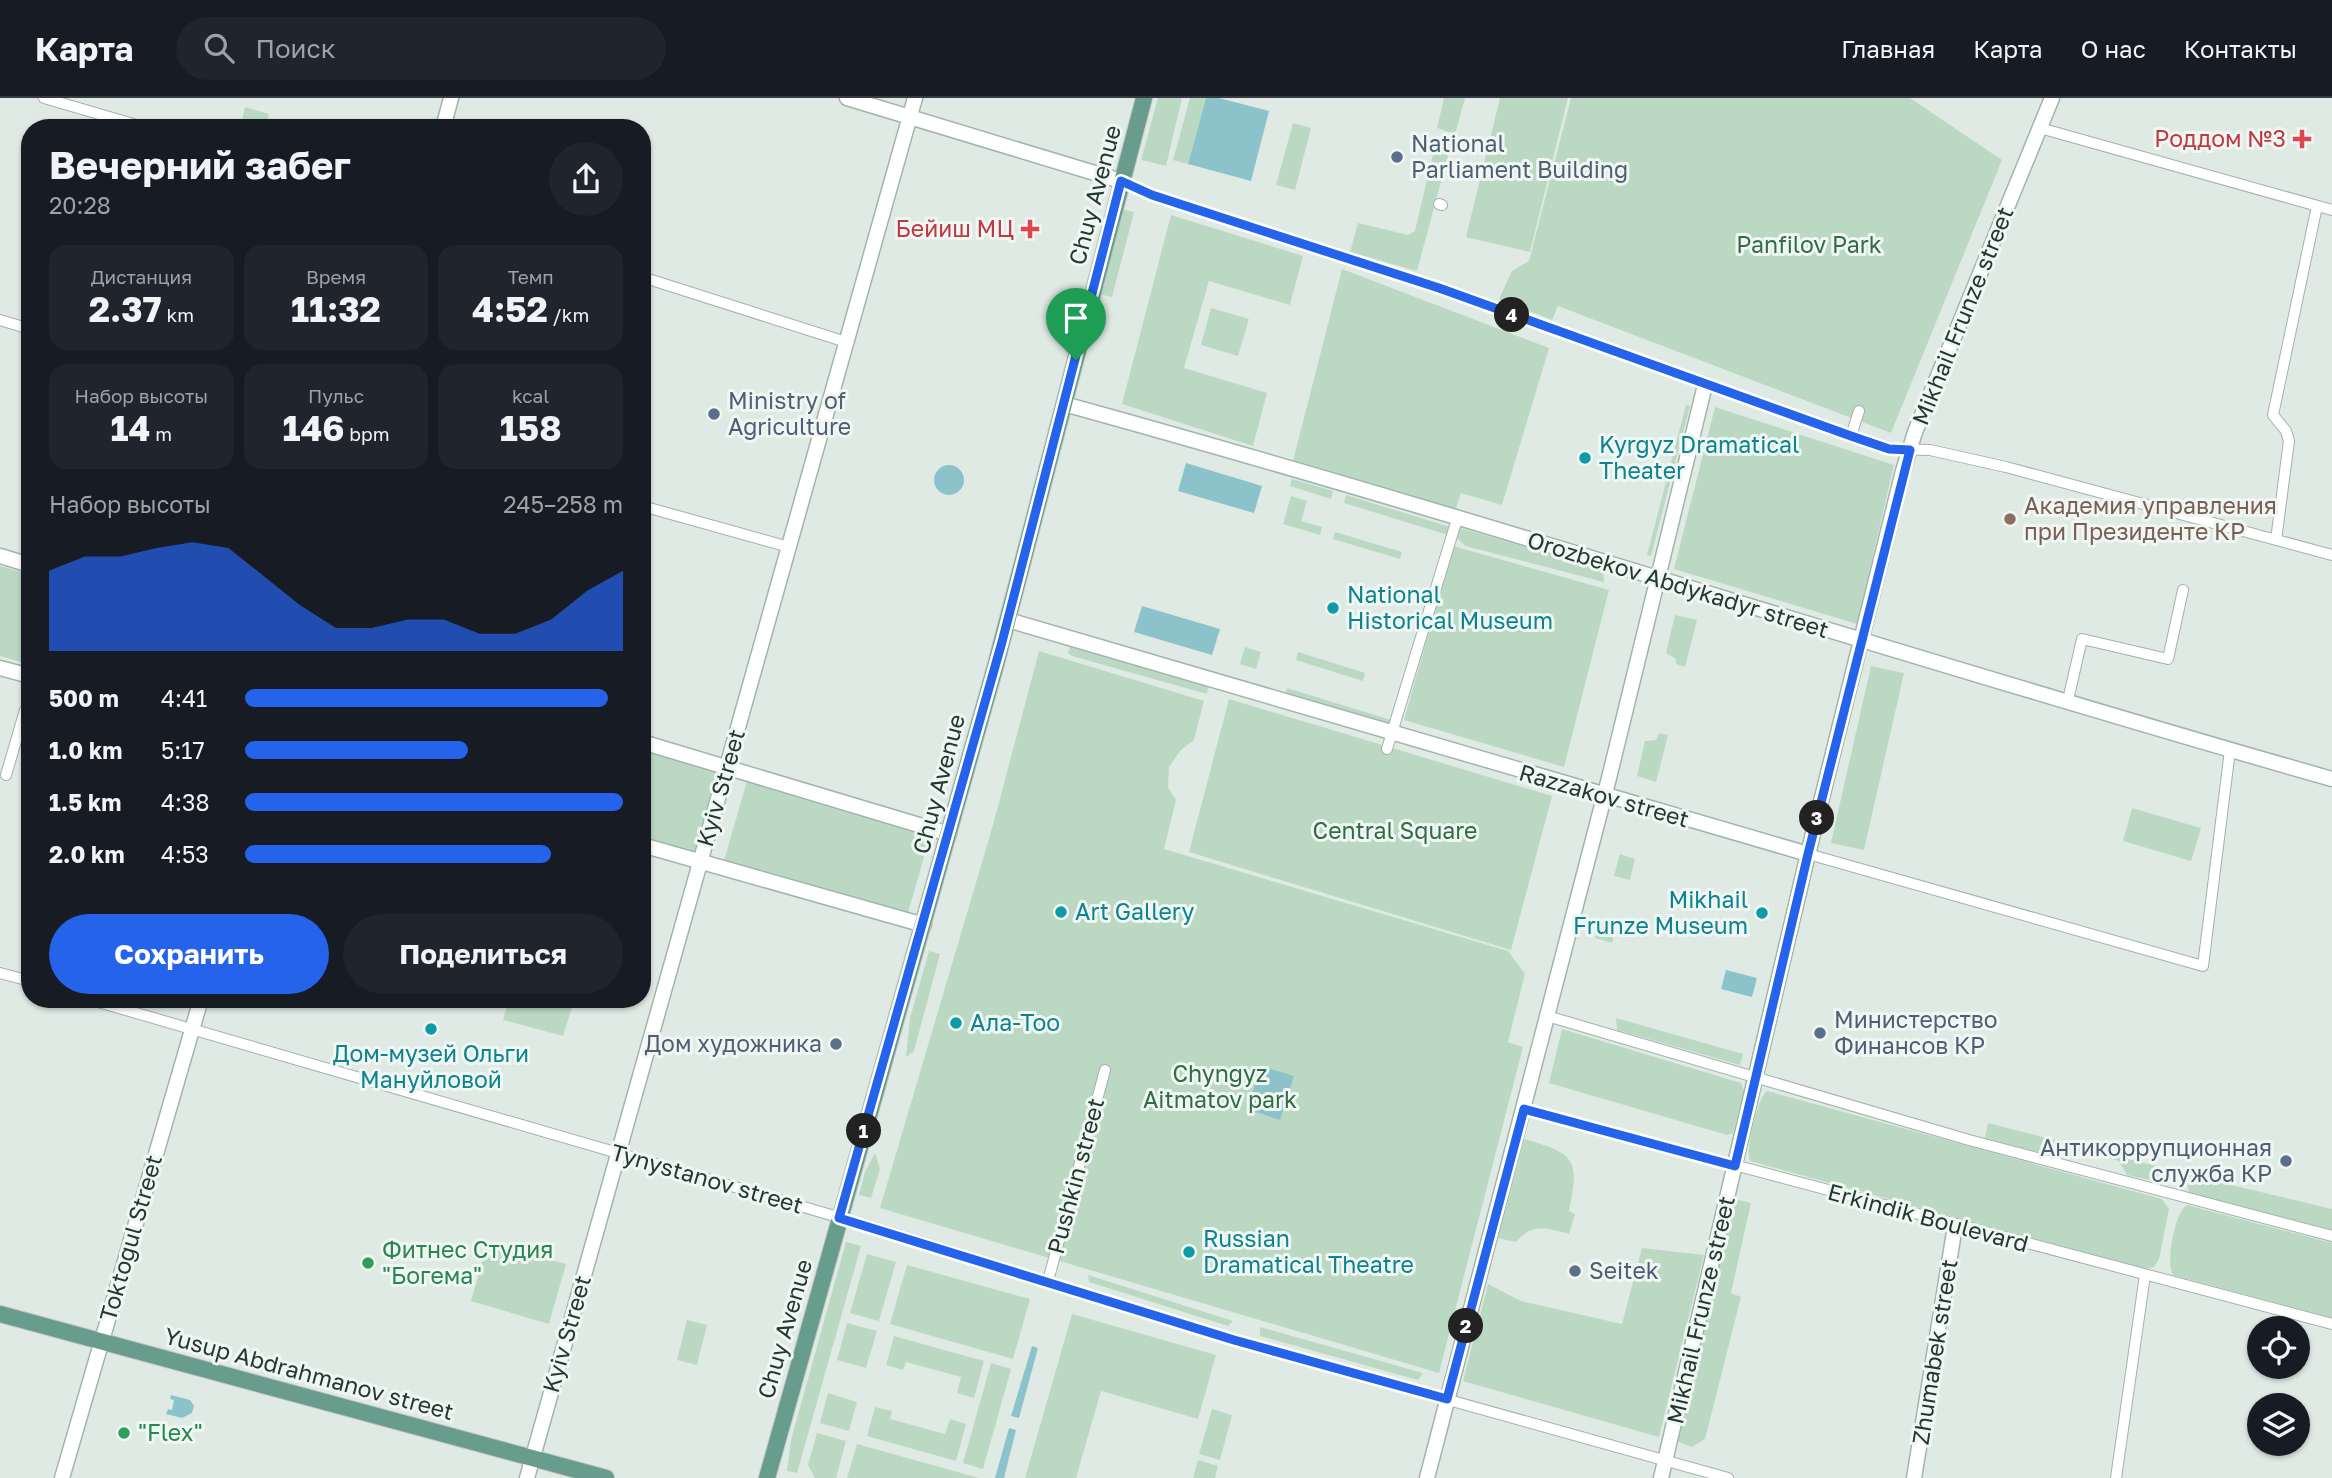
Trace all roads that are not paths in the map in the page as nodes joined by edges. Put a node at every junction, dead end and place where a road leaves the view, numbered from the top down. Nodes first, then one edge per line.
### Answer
1 (44, 98) edge
2 (451, 98) edge
3 (847, 98) edge
4 (915, 98) edge
5 (1144, 98) edge
6 (2052, 98) edge
7 (910, 117) junction
8 (116, 119) edge
9 (445, 119) edge
10 (2040, 128) junction
11 (1121, 181) junction
12 (2318, 206) junction
13 (2332, 210) edge
14 (651, 280) edge
15 (0, 320) edge
16 (21, 326) edge
17 (846, 342) junction
18 (1705, 385) junction
19 (1064, 404) junction
20 (1859, 411) dead end
21 (1851, 436) junction
22 (1910, 450) junction
23 (651, 509) edge
24 (1457, 519) junction
25 (2276, 540) junction
26 (789, 547) junction
27 (2332, 555) edge
28 (0, 556) edge
29 (21, 562) edge
30 (1658, 579) junction
31 (2183, 590) dead end
32 (1008, 620) junction
33 (1860, 641) junction
34 (0, 668) edge
35 (21, 674) edge
36 (2067, 700) junction
37 (21, 724) edge
38 (1391, 734) junction
39 (651, 745) edge
40 (1387, 749) dead end
41 (2230, 750) junction
42 (727, 766) junction
43 (6, 775) dead end
44 (2332, 779) edge
45 (1604, 796) junction
46 (949, 834) junction
47 (651, 848) edge
48 (1808, 854) junction
49 (700, 862) junction
50 (924, 925) junction
51 (0, 973) edge
52 (21, 979) edge
53 (118, 1008) edge
54 (198, 1008) edge
55 (1547, 1016) junction
56 (192, 1030) junction
57 (1105, 1070) dead end
58 (1756, 1079) junction
59 (1524, 1109) junction
60 (618, 1153) junction
61 (1735, 1166) junction
62 (839, 1218) junction
63 (1955, 1226) junction
64 (2332, 1236) edge
65 (2145, 1275) junction
66 (1048, 1282) junction
67 (0, 1314) edge
68 (2332, 1324) edge
69 (101, 1341) junction
70 (1447, 1399) junction
71 (532, 1458) junction
72 (1665, 1461) junction
73 (62, 1478) edge
74 (527, 1478) edge
75 (606, 1478) edge
76 (767, 1478) edge
77 (1427, 1478) edge
78 (1661, 1478) edge
79 (1728, 1478) edge
80 (1914, 1478) edge
81 (2116, 1478) edge

1 - 8 street
2 - 9 street
3 - 7 street
4 - 7 street, Kyiv Street
5 - 11 main road, Chuy Avenue
6 - 10 street, Mikhail Frunze street
7 - 11 street
7 - 17 street, Kyiv Street
10 - 12 street
10 - 22 street, Mikhail Frunze street
11 - 18 street
11 - 19 main road, Chuy Avenue
12 - 13 street
12 - 25 street
14 - 17 street
15 - 16 street
17 - 26 street, Kyiv Street
18 - 21 street
18 - 30 street
19 - 24 street, Orozbekov Abdykadyr street
19 - 32 main road, Chuy Avenue
20 - 21 street
21 - 22 street
22 - 25 street
22 - 33 street, Mikhail Frunze street
23 - 26 street
24 - 30 street, Orozbekov Abdykadyr street
24 - 38 street
25 - 27 street
26 - 42 street, Kyiv Street
28 - 29 street
30 - 33 street, Orozbekov Abdykadyr street
30 - 45 street
31 - 36 street
32 - 38 street, Razzakov street
32 - 46 main road, Chuy Avenue
33 - 36 street, Orozbekov Abdykadyr street
33 - 48 street, Mikhail Frunze street
34 - 35 street
36 - 41 street, Orozbekov Abdykadyr street
37 - 43 street
38 - 40 street
38 - 45 street, Razzakov street
39 - 42 street
41 - 44 street, Orozbekov Abdykadyr street
41 - 48 street, Razzakov street
42 - 46 street
42 - 49 street, Kyiv Street
45 - 48 street, Razzakov street
45 - 55 street
46 - 50 main road, Chuy Avenue
47 - 49 street
48 - 58 street, Mikhail Frunze street
49 - 50 street
49 - 60 street, Kyiv Street
50 - 62 main road, Chuy Avenue
51 - 52 street
53 - 56 street, Tynystanov street
54 - 56 street, Toktogul Street
55 - 58 street
55 - 59 street
56 - 60 street, Tynystanov street
56 - 69 street, Toktogul Street
57 - 66 street, Pushkin street
58 - 61 street, Mikhail Frunze street
58 - 64 street
59 - 61 street, Erkindik Boulevard
59 - 70 street
60 - 62 street, Tynystanov street
60 - 71 street, Kyiv Street
61 - 63 street, Erkindik Boulevard
61 - 72 street, Mikhail Frunze street
62 - 66 street, Tynystanov street
62 - 76 main road, Chuy Avenue
63 - 65 street, Erkindik Boulevard
63 - 80 street, Zhumabek street
65 - 68 street, Erkindik Boulevard
65 - 81 street
66 - 70 street, Tynystanov street
67 - 69 main road, Yusup Abdrahmanov street
69 - 71 main road, Yusup Abdrahmanov street
69 - 73 street, Toktogul Street
70 - 72 street, Tynystanov street
70 - 77 street
71 - 74 street, Kyiv Street
71 - 75 main road, Yusup Abdrahmanov street
72 - 78 street, Mikhail Frunze street
72 - 79 street, Tynystanov street

